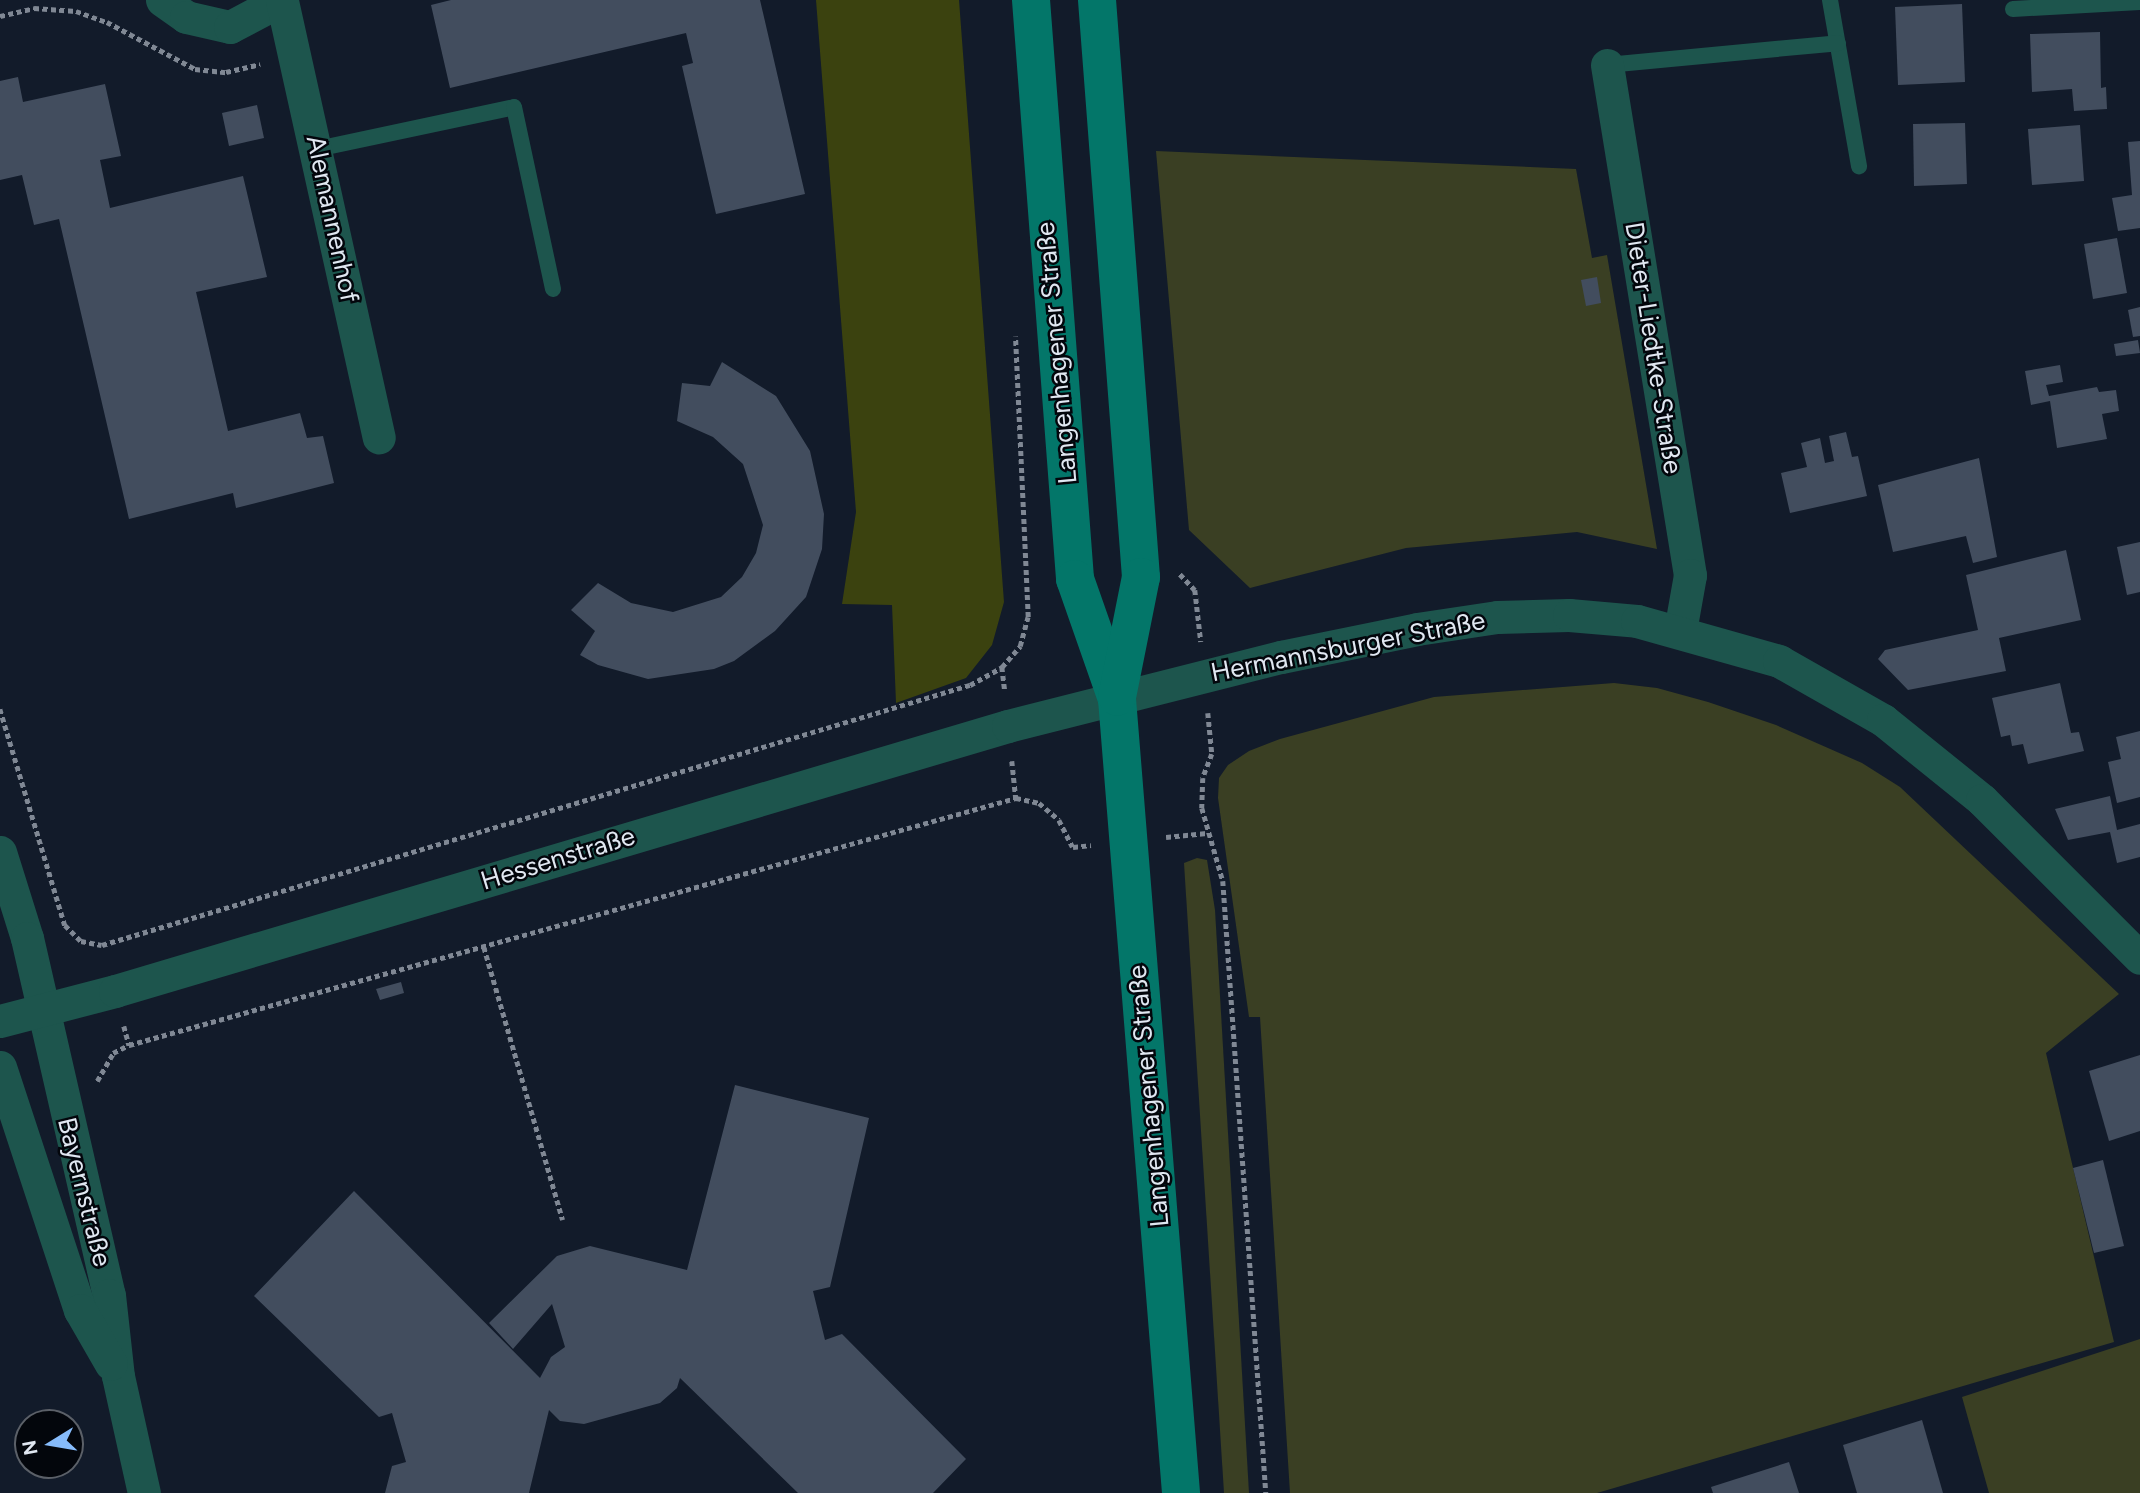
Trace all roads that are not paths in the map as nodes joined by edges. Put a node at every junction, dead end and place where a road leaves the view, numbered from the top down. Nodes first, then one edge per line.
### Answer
1 (162, 0) edge
2 (1031, 0) edge
3 (1097, 0) edge
4 (1830, 0) edge
5 (281, 1) edge
6 (2140, 2) edge
7 (2013, 9) dead end
8 (1838, 43) junction
9 (1607, 65) joint
10 (317, 149) junction
11 (1860, 166) dead end
12 (553, 289) dead end
13 (379, 437) dead end
14 (1680, 631) junction
15 (1117, 699) junction
16 (0, 852) edge
17 (2140, 958) edge
18 (42, 1010) junction
19 (0, 1021) edge
20 (0, 1067) edge
21 (118, 1376) junction
22 (145, 1493) edge
23 (1181, 1493) edge

1 - 5 street
2 - 15 main road, Langenhagener Straße
3 - 15 main road, Langenhagener Straße
4 - 8 lane
5 - 10 street, Alemannenhof
6 - 7 lane
8 - 9 lane
8 - 11 lane
9 - 14 street, Dieter-Liedtke-Straße
10 - 12 lane
10 - 13 street, Alemannenhof
14 - 15 street, Hermannsburger Straße
14 - 17 street, Hermannsburger Straße
15 - 18 street, Hessenstraße
15 - 23 main road, Langenhagener Straße
16 - 18 street, Bayernstraße
18 - 19 street, Hessenstraße
18 - 21 street, Bayernstraße
20 - 21 street, Bayernstraße
21 - 22 street, Bayernstraße

